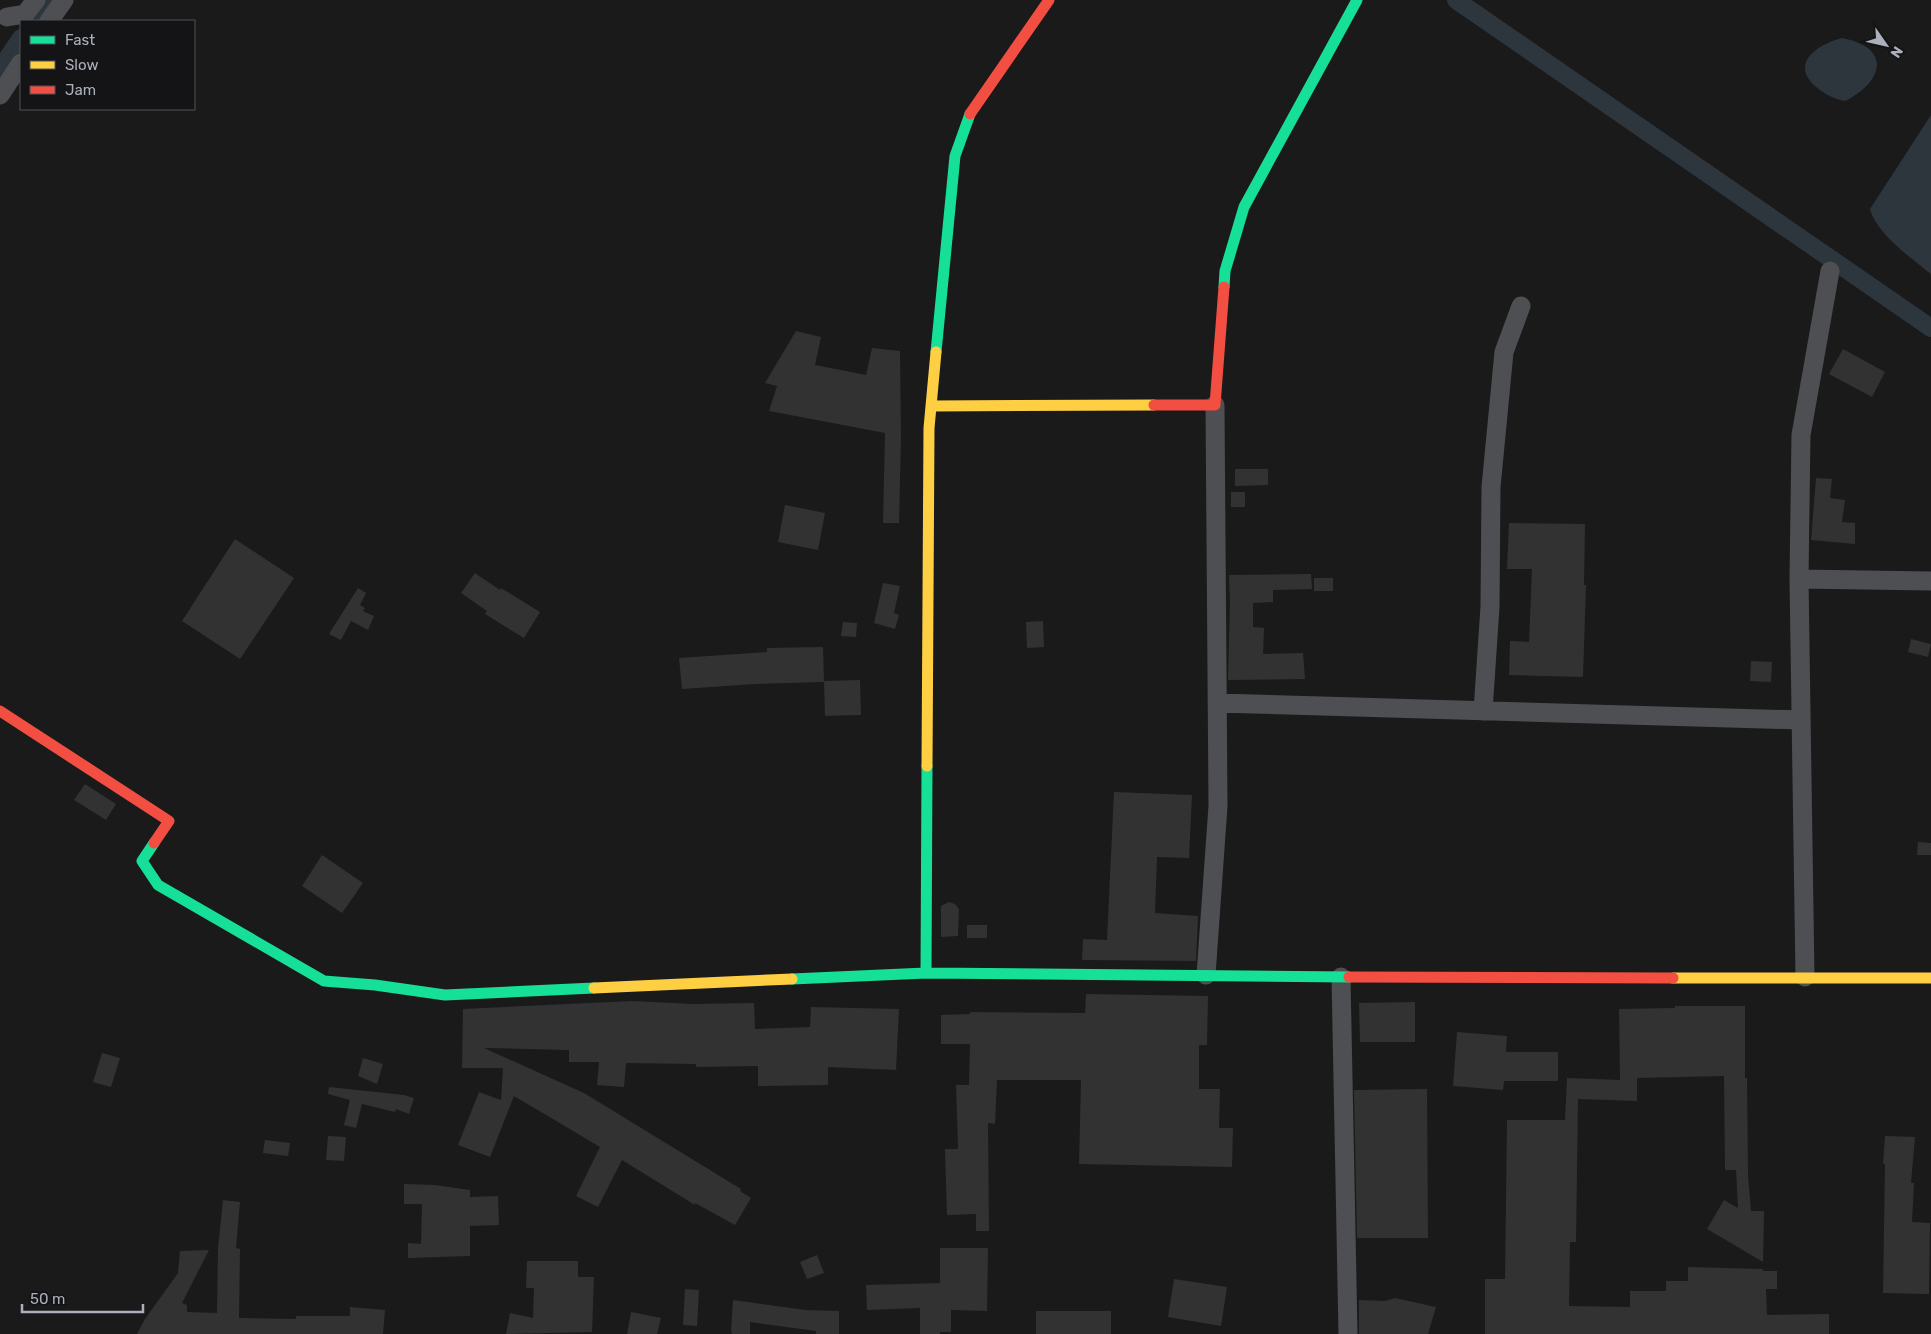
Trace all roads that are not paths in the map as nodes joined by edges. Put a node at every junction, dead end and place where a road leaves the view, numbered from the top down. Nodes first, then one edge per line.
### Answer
1 (36, 0) edge
2 (64, 0) edge
3 (1049, 0) edge
4 (1357, 0) edge
5 (51, 20) edge
6 (10, 24) edge
7 (20, 65) edge
8 (0, 95) edge
9 (1830, 271) dead end
10 (1521, 306) dead end
11 (1215, 405) junction
12 (931, 406) junction
13 (1799, 579) junction
14 (1931, 581) edge
15 (1218, 703) junction
16 (0, 711) edge
17 (1483, 711) junction
18 (1801, 720) junction
19 (926, 973) junction
20 (1206, 975) junction
21 (1341, 977) junction
22 (1805, 977) junction
23 (1931, 978) edge
24 (1348, 1334) edge

1 - 6 street
2 - 5 street
3 - 12 street
4 - 11 street
7 - 8 street
9 - 13 street
10 - 17 street
11 - 12 street
11 - 15 street
12 - 19 street
13 - 14 street
13 - 18 street
15 - 17 street
15 - 20 street
16 - 19 street
17 - 18 street
18 - 22 street
19 - 20 street
20 - 21 street
21 - 22 street
21 - 24 street
22 - 23 street

